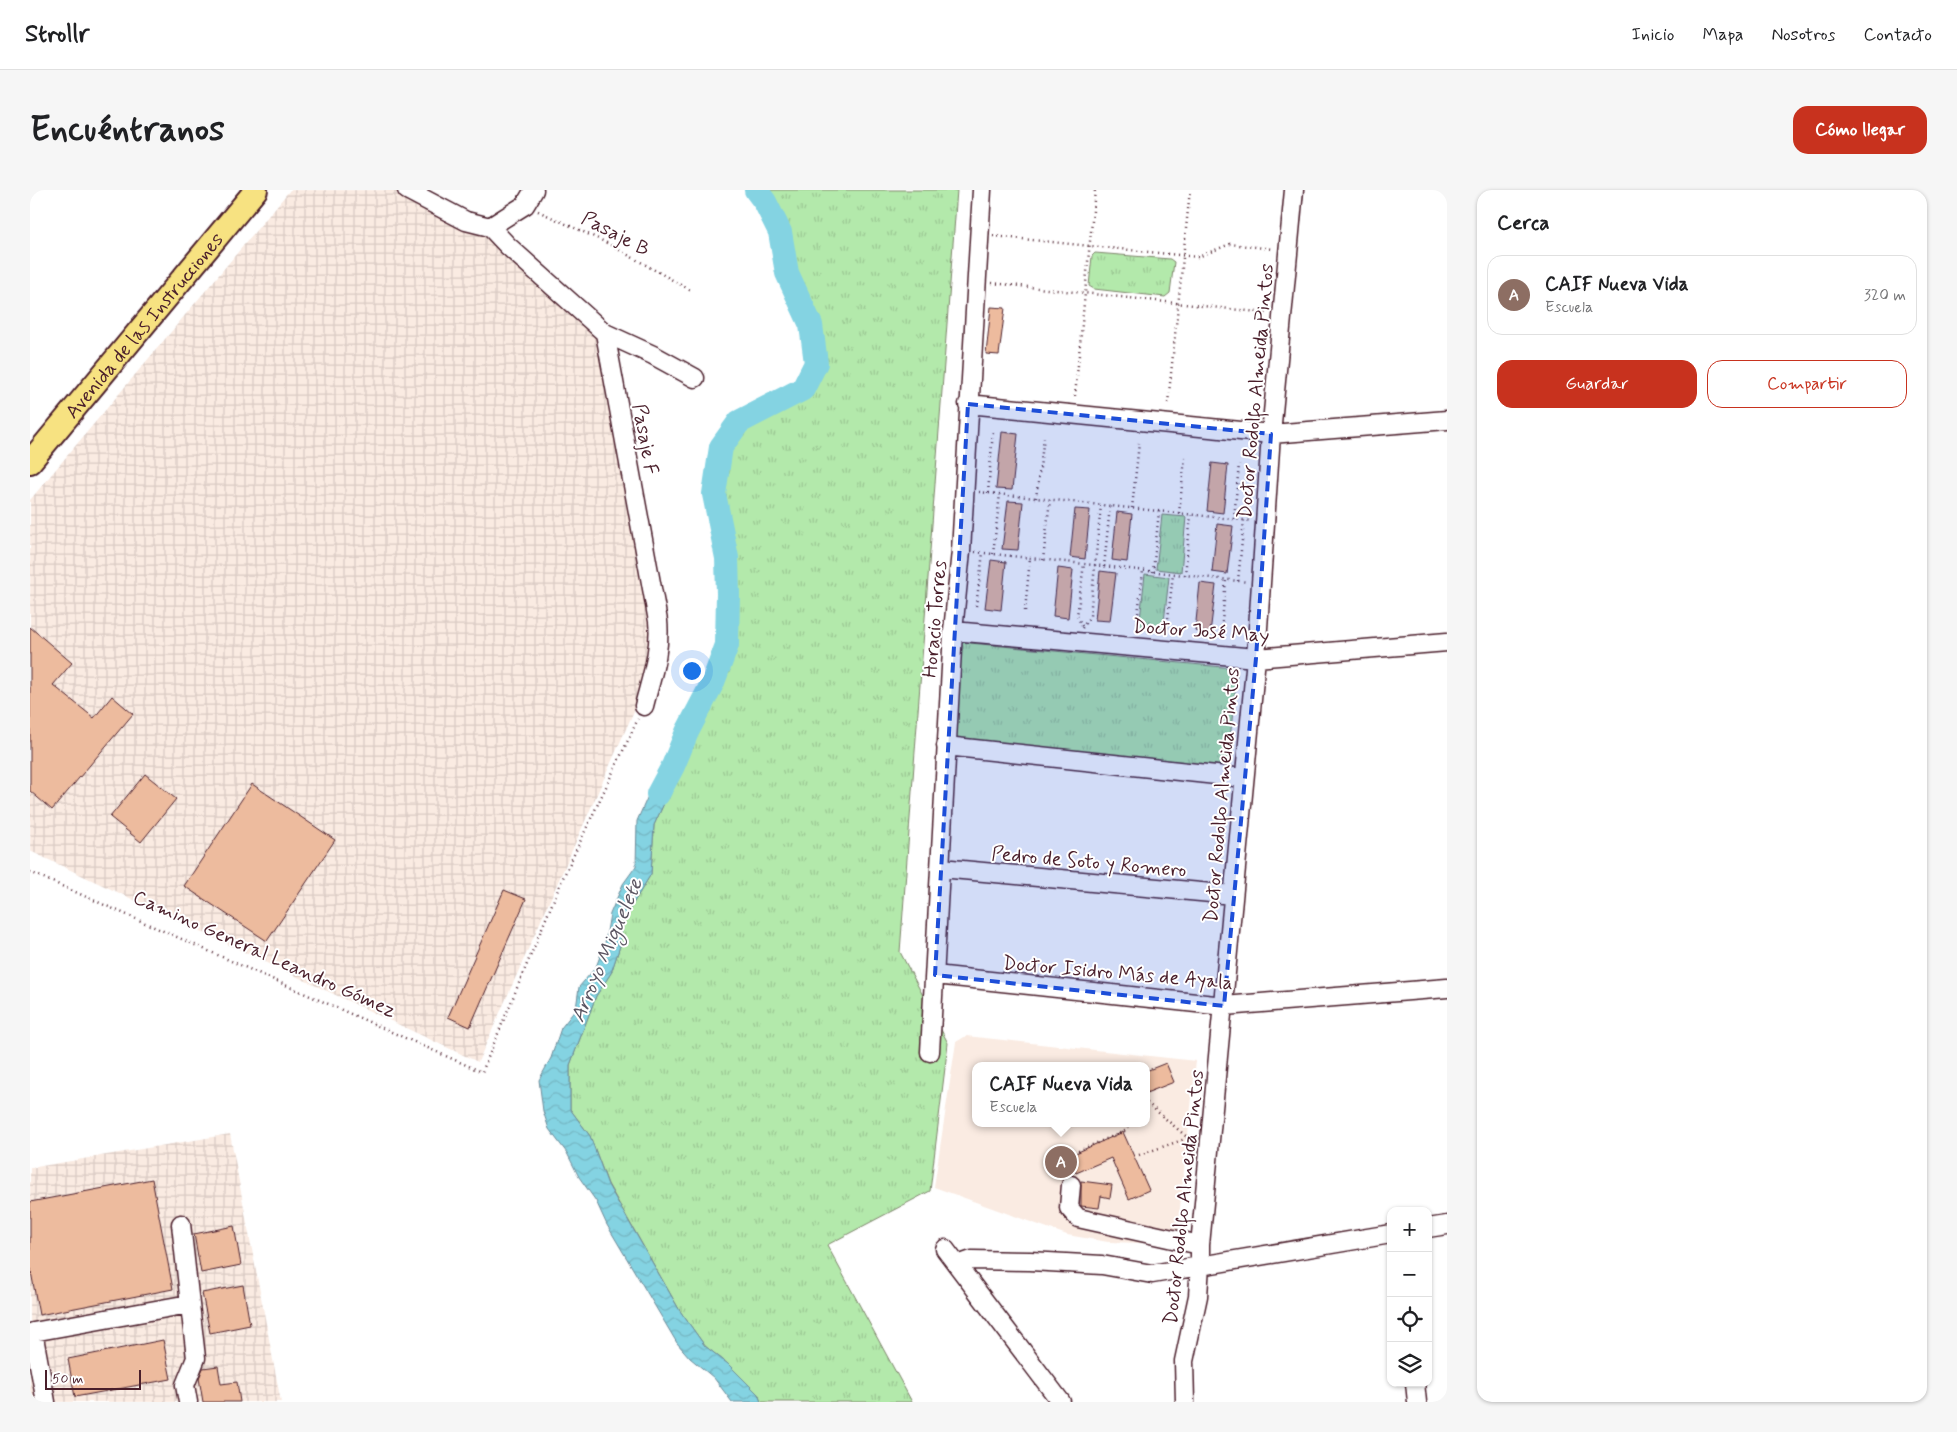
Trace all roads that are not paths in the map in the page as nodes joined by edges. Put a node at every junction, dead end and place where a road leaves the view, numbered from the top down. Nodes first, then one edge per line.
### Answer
1 (256, 190) edge
2 (407, 190) edge
3 (534, 190) edge
4 (982, 190) edge
5 (1294, 190) edge
6 (490, 227) junction
7 (604, 333) junction
8 (695, 378) dead end
9 (968, 404) junction
10 (1447, 420) edge
11 (1271, 434) junction
12 (30, 462) edge
13 (953, 631) junction
14 (1447, 642) edge
15 (1256, 658) junction
16 (644, 706) road end
17 (946, 746) junction
18 (1244, 778) junction
19 (941, 868) junction
20 (1233, 895) junction
21 (935, 975) junction
22 (1447, 988) edge
23 (1224, 1006) junction
24 (930, 1052) dead end
25 (1071, 1185) dead end
26 (181, 1224) dead end
27 (1447, 1225) edge
28 (1432, 1227) edge
29 (1387, 1235) edge
30 (1200, 1245) junction
31 (946, 1249) dead end
32 (958, 1265) junction
33 (1200, 1265) junction
34 (189, 1304) junction
35 (1415, 1387) edge
36 (46, 1402) edge
37 (188, 1402) edge
38 (1061, 1402) edge
39 (1185, 1402) edge
40 (1417, 1402) edge

1 - 12 main road, Avenida de las Instrucciones
2 - 6 street
3 - 6 street
4 - 9 street, Horacio Torres
5 - 11 street, Doctor Rodolfo Almeida Pintos
6 - 7 street
7 - 8 street
7 - 16 street, Pasaje F
9 - 11 street
9 - 13 street, Horacio Torres
10 - 11 street
11 - 15 street, Doctor Rodolfo Almeida Pintos
13 - 15 street, Doctor José May
13 - 17 street, Horacio Torres
14 - 15 street, Doctor José May
15 - 18 street, Doctor Rodolfo Almeida Pintos
17 - 18 street
17 - 19 street, Horacio Torres
18 - 20 street, Doctor Rodolfo Almeida Pintos
19 - 20 street, Pedro de Soto y Romero
19 - 21 street, Horacio Torres
20 - 23 street, Doctor Rodolfo Almeida Pintos
21 - 23 street, Doctor Isidro Más de Ayala
21 - 24 street, Horacio Torres
22 - 23 street, Doctor Isidro Más de Ayala
23 - 30 street, Doctor Rodolfo Almeida Pintos
25 - 30 street
26 - 34 street
27 - 28 street
29 - 33 street
30 - 33 street, Doctor Rodolfo Almeida Pintos
31 - 32 street
32 - 33 street
32 - 38 street
33 - 39 street, Doctor Rodolfo Almeida Pintos
34 - 36 street
34 - 37 street
35 - 40 street

